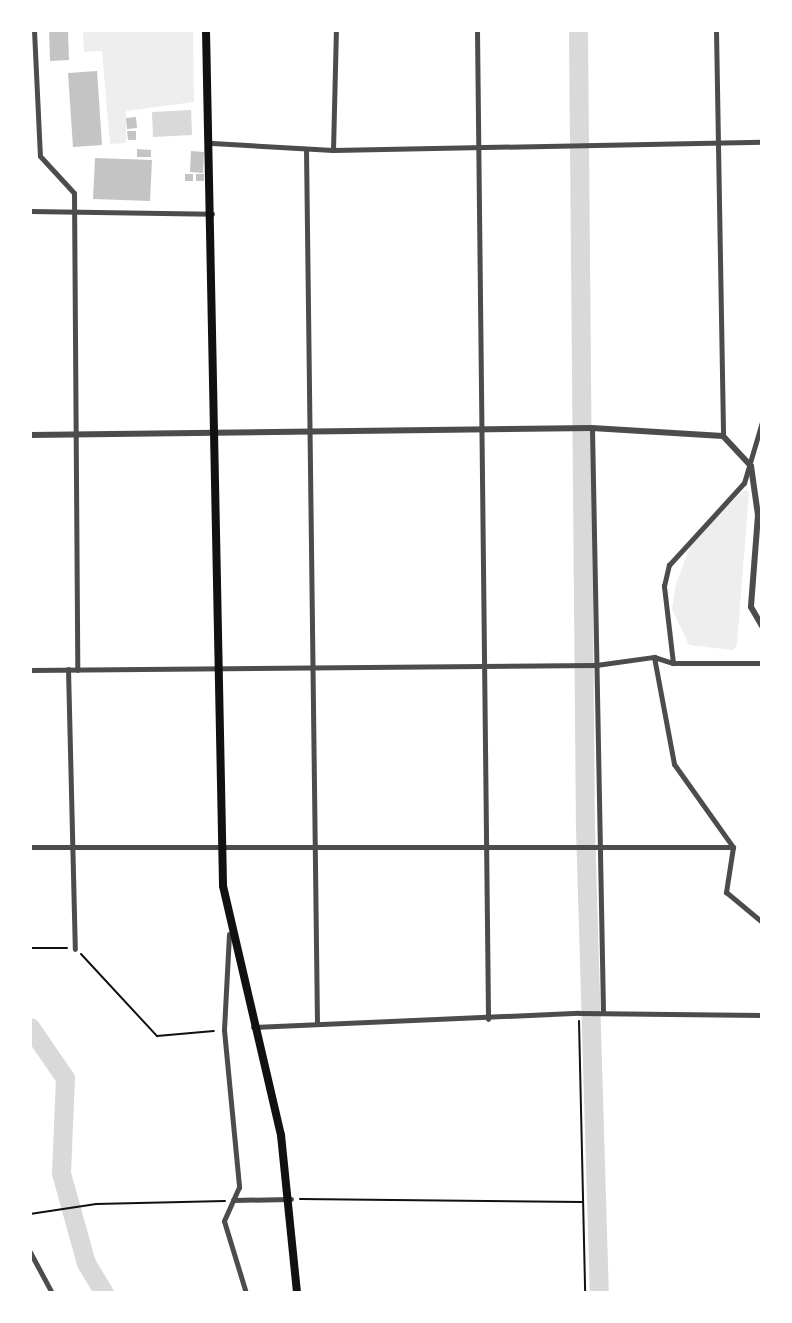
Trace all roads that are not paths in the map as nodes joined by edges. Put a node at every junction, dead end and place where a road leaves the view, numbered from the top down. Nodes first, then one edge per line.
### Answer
1 (34, 30) edge
2 (206, 30) edge
3 (336, 30) edge
4 (477, 30) edge
5 (716, 30) edge
6 (718, 142) junction
7 (762, 142) edge
8 (212, 143) junction
9 (478, 146) junction
10 (306, 149) junction
11 (333, 150) junction
12 (30, 156) edge
13 (40, 156) junction
14 (30, 211) edge
15 (75, 212) junction
16 (212, 214) junction
17 (762, 422) edge
18 (592, 428) junction
19 (309, 430) junction
20 (481, 431) junction
21 (216, 432) junction
22 (75, 434) junction
23 (30, 435) edge
24 (723, 436) junction
25 (751, 466) junction
26 (762, 626) edge
27 (654, 657) junction
28 (673, 663) junction
29 (762, 663) edge
30 (484, 665) junction
31 (596, 665) junction
32 (312, 667) junction
33 (218, 668) junction
34 (68, 669) junction
35 (30, 670) edge
36 (77, 670) junction
37 (601, 844) junction
38 (486, 845) junction
39 (30, 847) edge
40 (73, 847) junction
41 (313, 847) junction
42 (733, 847) junction
43 (221, 849) junction
44 (762, 922) edge
45 (229, 933) junction
46 (75, 948) road end
47 (603, 1013) junction
48 (762, 1016) edge
49 (488, 1019) junction
50 (317, 1022) junction
51 (253, 1027) junction
52 (291, 1199) junction
53 (233, 1200) junction
54 (30, 1252) edge
55 (52, 1293) edge
56 (246, 1293) edge
57 (297, 1293) edge

1 - 13 street
2 - 8 highway
3 - 11 street
4 - 9 street
5 - 6 street
6 - 7 street
6 - 9 street
6 - 24 street
8 - 10 street
8 - 16 highway
9 - 11 street
9 - 20 street
10 - 11 street
10 - 19 street
12 - 13 street
13 - 15 street
14 - 15 street
15 - 16 street
15 - 22 street
16 - 21 highway
17 - 25 street
18 - 20 street
18 - 24 street
18 - 31 street
19 - 20 street
19 - 21 street
19 - 32 street
20 - 30 street
21 - 22 street
21 - 33 highway
22 - 23 street
22 - 36 street
24 - 25 street
25 - 26 street
25 - 28 street
27 - 28 street
27 - 31 street
27 - 42 street
28 - 29 street
30 - 31 street
30 - 32 street
30 - 38 street
31 - 37 street
32 - 33 street
32 - 41 street
33 - 36 street
33 - 43 highway
34 - 35 street
34 - 36 street
34 - 40 street
37 - 38 street
37 - 42 street
37 - 47 street
38 - 41 street
38 - 49 street
39 - 40 street
40 - 43 street
40 - 46 street
41 - 43 street
41 - 50 street
42 - 44 street
43 - 45 highway
45 - 51 highway
45 - 53 street
47 - 48 street
47 - 49 street
49 - 50 street
50 - 51 street
51 - 52 highway
52 - 53 street
52 - 57 highway
53 - 56 street
54 - 55 street

